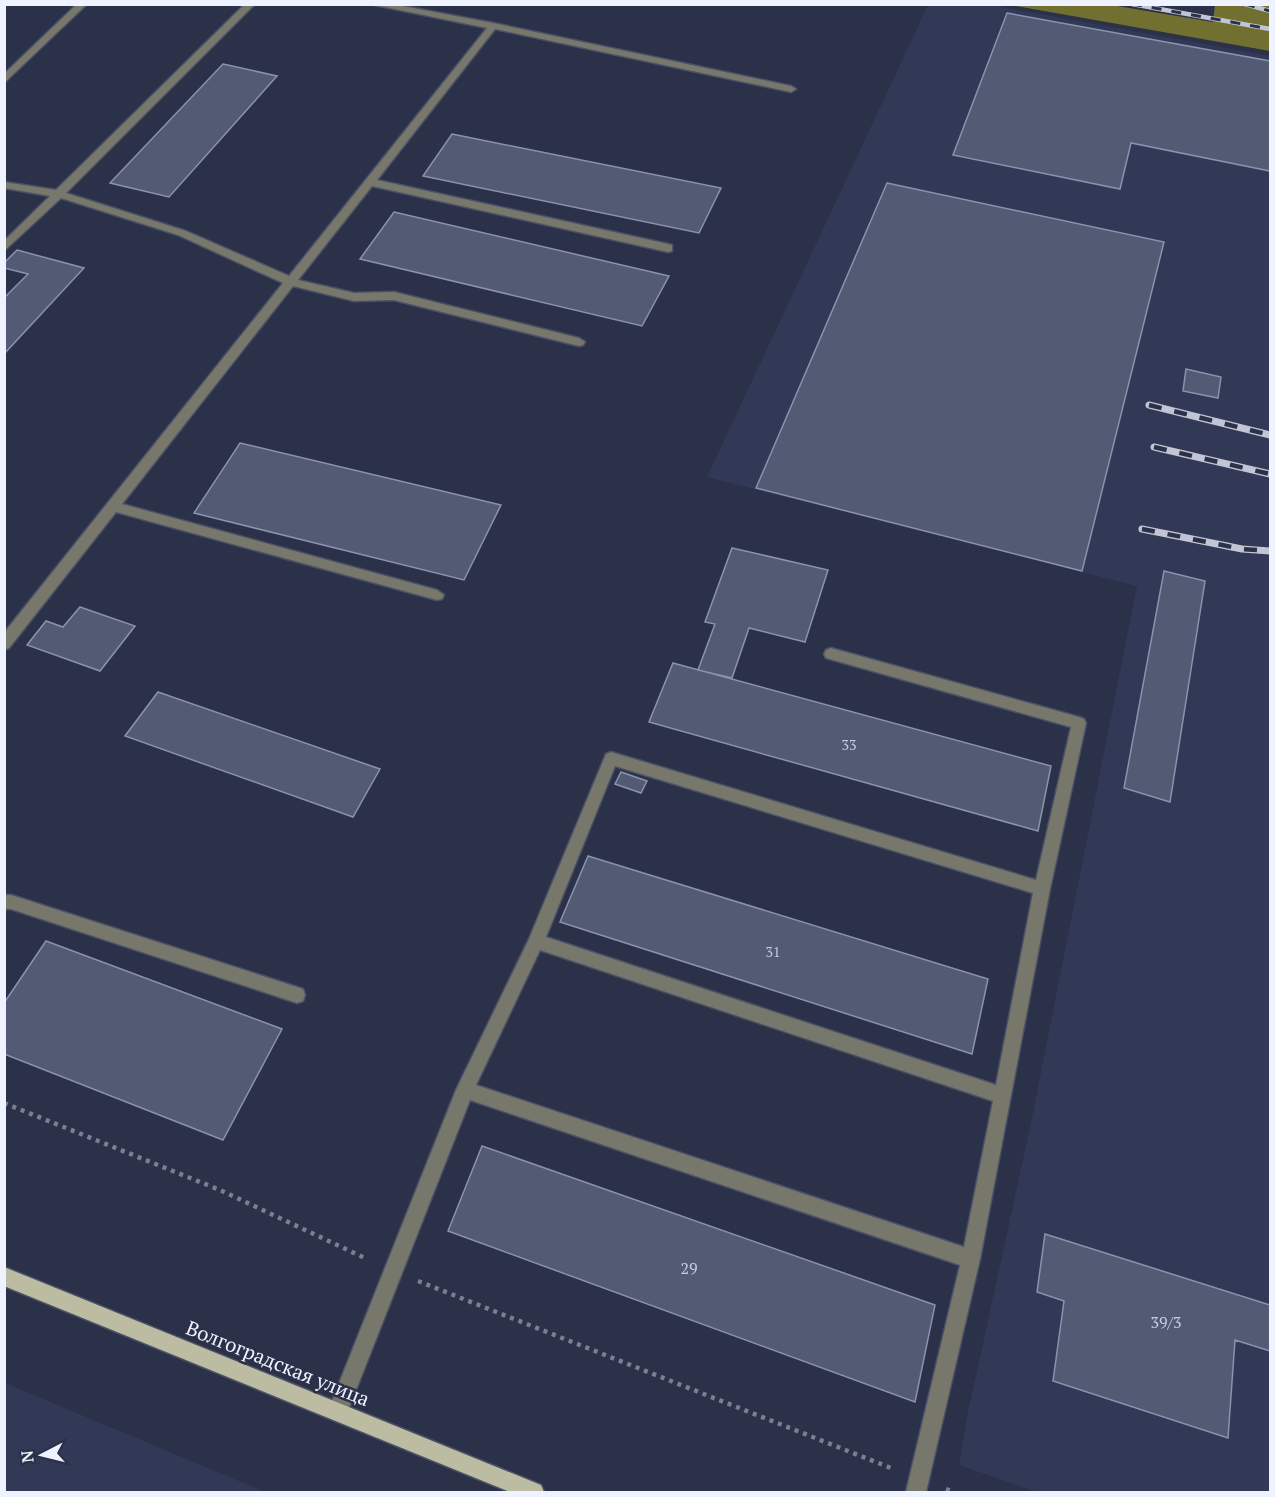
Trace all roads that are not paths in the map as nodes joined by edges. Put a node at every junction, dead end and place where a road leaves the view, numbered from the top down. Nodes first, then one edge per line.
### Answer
1 (83, 4) edge
2 (251, 4) edge
3 (374, 4) edge
4 (493, 26) junction
5 (4, 80) edge
6 (791, 89) dead end
7 (370, 182) junction
8 (4, 185) edge
9 (59, 194) junction
10 (4, 248) edge
11 (668, 248) dead end
12 (291, 282) junction
13 (579, 342) dead end
14 (113, 506) junction
15 (437, 595) dead end
16 (4, 644) edge
17 (831, 654) dead end
18 (1042, 889) junction
19 (4, 902) edge
20 (536, 941) junction
21 (297, 995) dead end
22 (465, 1090) junction
23 (1004, 1096) junction
24 (971, 1259) junction
25 (4, 1276) edge
26 (338, 1411) junction
27 (917, 1486) edge
28 (534, 1492) edge

1 - 5 lane
2 - 9 lane
3 - 4 lane
4 - 6 lane
4 - 7 lane
7 - 11 lane
7 - 12 lane
8 - 9 lane
9 - 10 lane
9 - 12 lane
12 - 13 lane
12 - 14 lane
14 - 15 lane
14 - 16 lane
17 - 18 lane
18 - 20 lane
18 - 23 lane
19 - 21 lane
20 - 22 lane
20 - 23 lane
22 - 24 lane
22 - 26 lane
23 - 24 lane
24 - 27 lane
25 - 26 main road, Волгоградская улица
26 - 28 main road, Волгоградская улица

